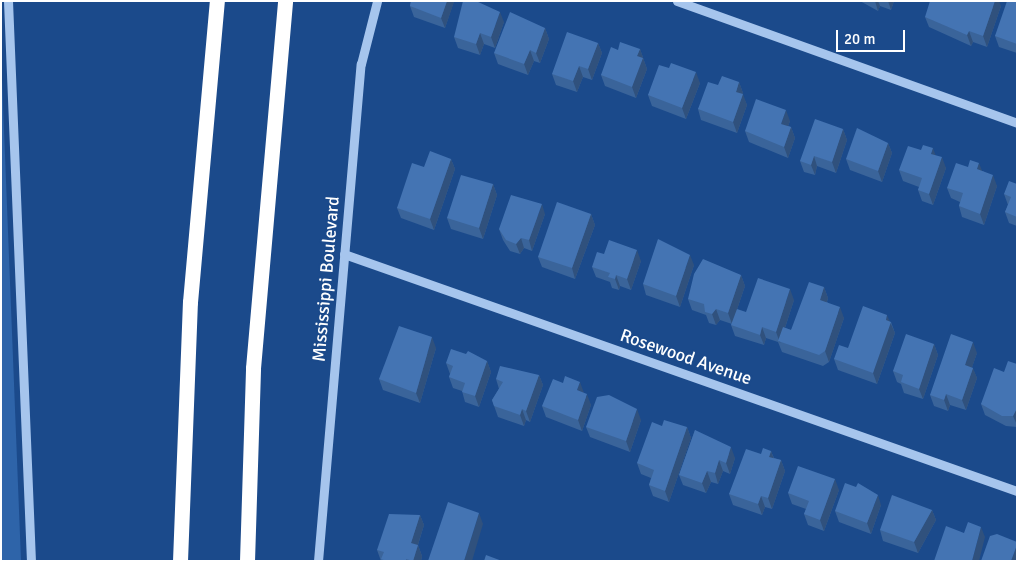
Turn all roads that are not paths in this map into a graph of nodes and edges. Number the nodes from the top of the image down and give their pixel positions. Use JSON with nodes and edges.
{"nodes":[{"id":1,"x":8,"y":1,"type":"edge"},
{"id":2,"x":216,"y":1,"type":"edge"},
{"id":3,"x":285,"y":1,"type":"edge"},
{"id":4,"x":377,"y":1,"type":"edge"},
{"id":5,"x":677,"y":1,"type":"edge"},
{"id":6,"x":1017,"y":123,"type":"edge"},
{"id":7,"x":344,"y":254,"type":"junction"},
{"id":8,"x":1017,"y":491,"type":"edge"},
{"id":9,"x":31,"y":561,"type":"edge"},
{"id":10,"x":180,"y":561,"type":"edge"},
{"id":11,"x":247,"y":561,"type":"edge"},
{"id":12,"x":318,"y":561,"type":"edge"}],
"edges":[{"from":1,"to":9,"type":"street"},
{"from":2,"to":10,"type":"highway"},
{"from":3,"to":11,"type":"highway"},
{"from":4,"to":7,"type":"street","name":"Mississippi Boulevard"},
{"from":5,"to":6,"type":"street"},
{"from":7,"to":8,"type":"street","name":"Rosewood Avenue"},
{"from":7,"to":12,"type":"street","name":"Mississippi Boulevard"}]}
